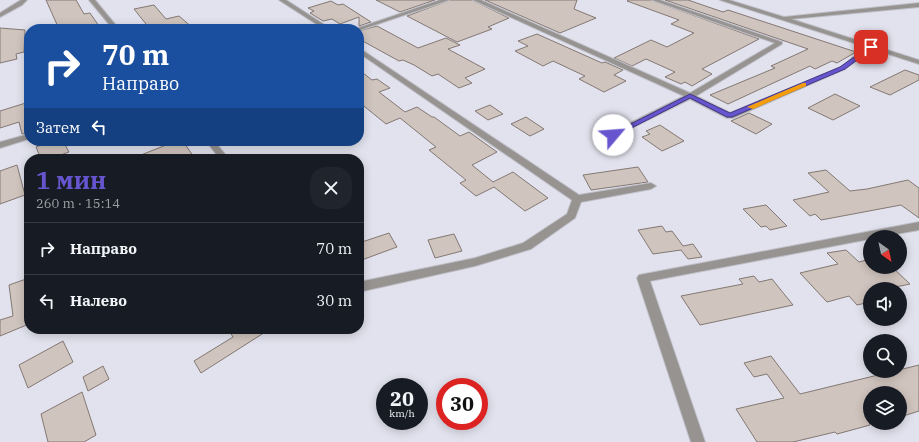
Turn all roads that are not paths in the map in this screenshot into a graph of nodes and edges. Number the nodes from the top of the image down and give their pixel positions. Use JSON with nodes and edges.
{"nodes":[{"id":1,"x":24,"y":0,"type":"edge"},
{"id":2,"x":92,"y":0,"type":"edge"},
{"id":3,"x":282,"y":0,"type":"edge"},
{"id":4,"x":446,"y":0,"type":"edge"},
{"id":5,"x":476,"y":0,"type":"edge"},
{"id":6,"x":655,"y":0,"type":"edge"},
{"id":7,"x":723,"y":0,"type":"edge"},
{"id":8,"x":919,"y":5,"type":"edge"},
{"id":9,"x":0,"y":15,"type":"edge"},
{"id":10,"x":783,"y":19,"type":"junction"},
{"id":11,"x":112,"y":24,"type":"edge"},
{"id":12,"x":320,"y":24,"type":"edge"},
{"id":13,"x":364,"y":27,"type":"edge"},
{"id":14,"x":871,"y":47,"type":"junction"},
{"id":15,"x":364,"y":53,"type":"edge"},
{"id":16,"x":919,"y":62,"type":"edge"},
{"id":17,"x":690,"y":96,"type":"junction"},
{"id":18,"x":613,"y":135,"type":"dead end"},
{"id":19,"x":24,"y":138,"type":"edge"},
{"id":20,"x":0,"y":146,"type":"edge"},
{"id":21,"x":214,"y":146,"type":"edge"},
{"id":22,"x":221,"y":154,"type":"edge"},
{"id":23,"x":651,"y":186,"type":"dead end"},
{"id":24,"x":577,"y":199,"type":"junction"},
{"id":25,"x":919,"y":226,"type":"edge"},
{"id":26,"x":364,"y":286,"type":"edge"},
{"id":27,"x":698,"y":442,"type":"edge"}],
"edges":[{"from":1,"to":9,"type":"street"},
{"from":2,"to":11,"type":"street"},
{"from":3,"to":12,"type":"street"},
{"from":4,"to":13,"type":"street"},
{"from":5,"to":17,"type":"street"},
{"from":6,"to":17,"type":"street"},
{"from":7,"to":10,"type":"street"},
{"from":8,"to":10,"type":"street"},
{"from":10,"to":14,"type":"street"},
{"from":14,"to":16,"type":"street"},
{"from":14,"to":17,"type":"street"},
{"from":15,"to":24,"type":"street"},
{"from":17,"to":18,"type":"street"},
{"from":19,"to":20,"type":"street"},
{"from":21,"to":22,"type":"street"},
{"from":23,"to":24,"type":"street"},
{"from":24,"to":26,"type":"street"},
{"from":25,"to":27,"type":"street"}]}
